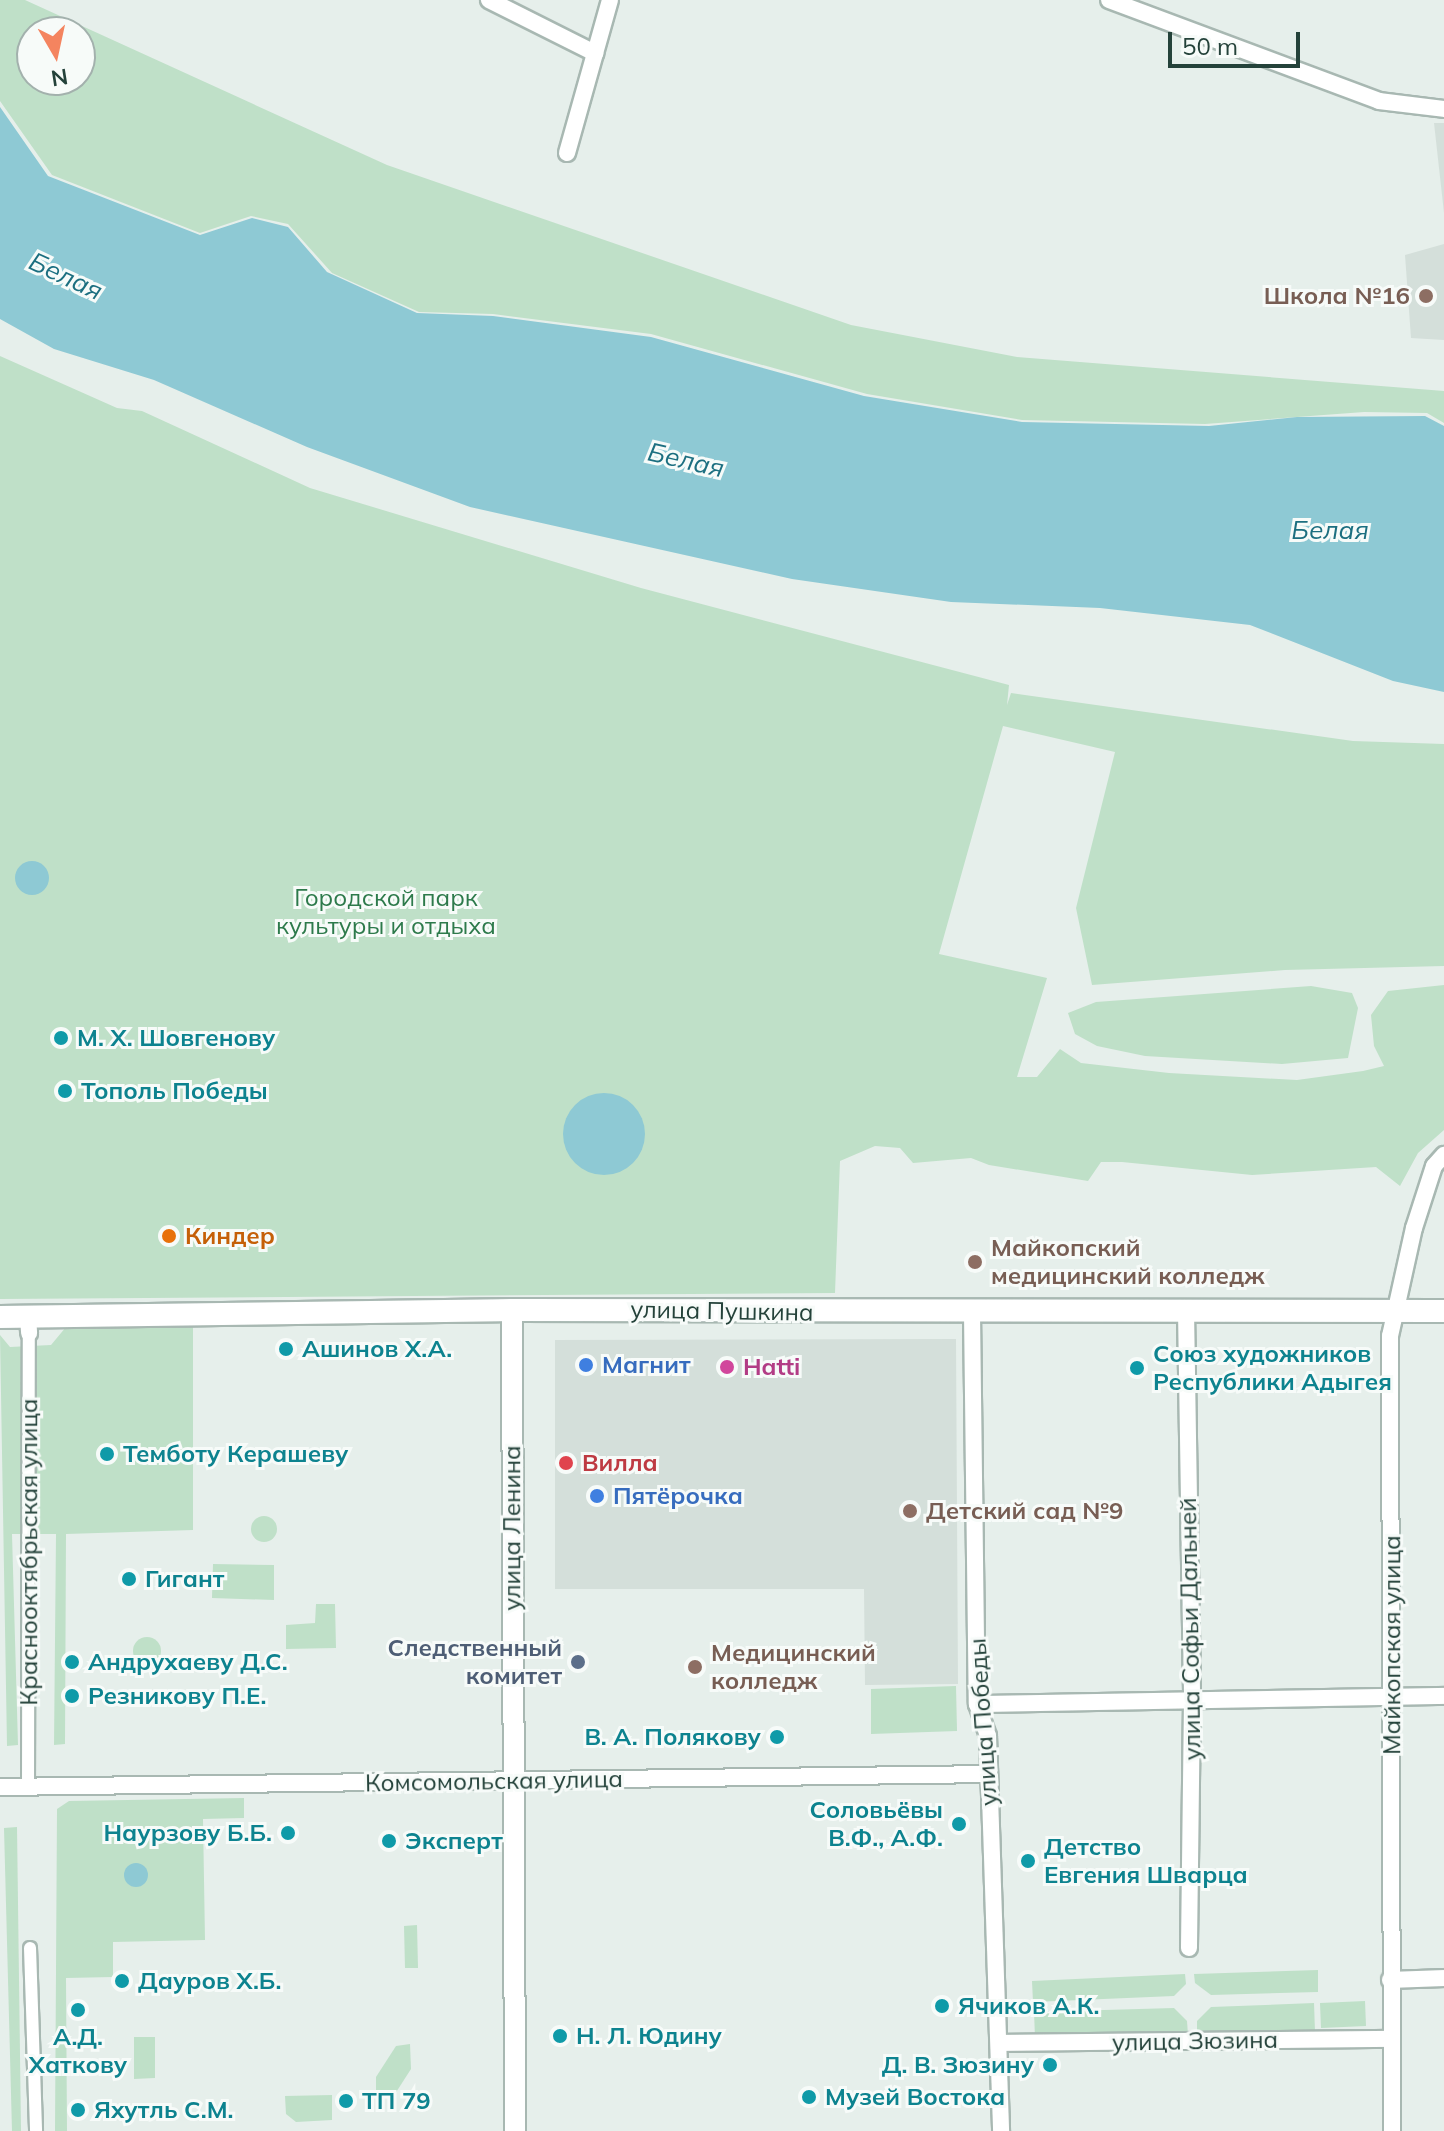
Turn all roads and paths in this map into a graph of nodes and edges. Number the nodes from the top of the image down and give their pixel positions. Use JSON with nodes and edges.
{"nodes":[{"id":1,"x":489,"y":0,"type":"edge"},
{"id":2,"x":610,"y":0,"type":"edge"},
{"id":3,"x":1114,"y":1,"type":"edge"},
{"id":4,"x":595,"y":53,"type":"junction"},
{"id":5,"x":1444,"y":109,"type":"edge"},
{"id":6,"x":567,"y":153,"type":"dead end"},
{"id":7,"x":1439,"y":1160,"type":"edge"},
{"id":8,"x":512,"y":1310,"type":"junction"},
{"id":9,"x":1186,"y":1310,"type":"junction"},
{"id":10,"x":1394,"y":1311,"type":"junction"},
{"id":11,"x":1444,"y":1311,"type":"edge"},
{"id":12,"x":972,"y":1313,"type":"junction"},
{"id":13,"x":0,"y":1317,"type":"edge"},
{"id":14,"x":29,"y":1325,"type":"junction"},
{"id":15,"x":1444,"y":1696,"type":"edge"},
{"id":16,"x":1392,"y":1698,"type":"junction"},
{"id":17,"x":1192,"y":1701,"type":"junction"},
{"id":18,"x":977,"y":1704,"type":"junction"},
{"id":19,"x":989,"y":1774,"type":"junction"},
{"id":20,"x":515,"y":1780,"type":"junction"},
{"id":21,"x":0,"y":1787,"type":"edge"},
{"id":22,"x":28,"y":1788,"type":"junction"},
{"id":23,"x":30,"y":1948,"type":"dead end"},
{"id":24,"x":1189,"y":1948,"type":"dead end"},
{"id":25,"x":1444,"y":1978,"type":"edge"},
{"id":26,"x":1390,"y":1980,"type":"junction"},
{"id":27,"x":1390,"y":2039,"type":"junction"},
{"id":28,"x":1001,"y":2043,"type":"junction"},
{"id":29,"x":36,"y":2131,"type":"edge"},
{"id":30,"x":515,"y":2131,"type":"edge"},
{"id":31,"x":1001,"y":2131,"type":"edge"},
{"id":32,"x":1392,"y":2131,"type":"edge"}],
"edges":[{"from":1,"to":4,"type":"street"},
{"from":2,"to":4,"type":"street"},
{"from":3,"to":5,"type":"street"},
{"from":4,"to":6,"type":"street"},
{"from":7,"to":10,"type":"street","name":"Майкопская улица"},
{"from":8,"to":12,"type":"main road","name":"улица Пушкина"},
{"from":8,"to":14,"type":"main road","name":"улица Пушкина"},
{"from":8,"to":20,"type":"street","name":"улица Ленина"},
{"from":9,"to":10,"type":"main road","name":"улица Пушкина"},
{"from":9,"to":12,"type":"main road","name":"улица Пушкина"},
{"from":9,"to":17,"type":"street","name":"улица Софьи Дальней"},
{"from":10,"to":11,"type":"main road","name":"улица Пушкина"},
{"from":10,"to":16,"type":"street","name":"Майкопская улица"},
{"from":12,"to":18,"type":"street","name":"улица Победы"},
{"from":13,"to":14,"type":"main road","name":"улица Пушкина"},
{"from":14,"to":22,"type":"street","name":"Краснооктябрьская улица"},
{"from":15,"to":16,"type":"street"},
{"from":16,"to":17,"type":"street"},
{"from":16,"to":26,"type":"street","name":"Майкопская улица"},
{"from":17,"to":18,"type":"street"},
{"from":17,"to":24,"type":"street","name":"улица Софьи Дальней"},
{"from":18,"to":19,"type":"street","name":"улица Победы"},
{"from":19,"to":20,"type":"street","name":"Комсомольская улица"},
{"from":19,"to":28,"type":"street","name":"улица Победы"},
{"from":20,"to":22,"type":"street","name":"Комсомольская улица"},
{"from":20,"to":30,"type":"street","name":"улица Ленина"},
{"from":21,"to":22,"type":"street","name":"Комсомольская улица"},
{"from":23,"to":29,"type":"street"},
{"from":25,"to":26,"type":"street"},
{"from":26,"to":27,"type":"street","name":"Майкопская улица"},
{"from":27,"to":28,"type":"street","name":"улица Зюзина"},
{"from":27,"to":32,"type":"street","name":"Майкопская улица"},
{"from":28,"to":31,"type":"street","name":"улица Победы"}]}
